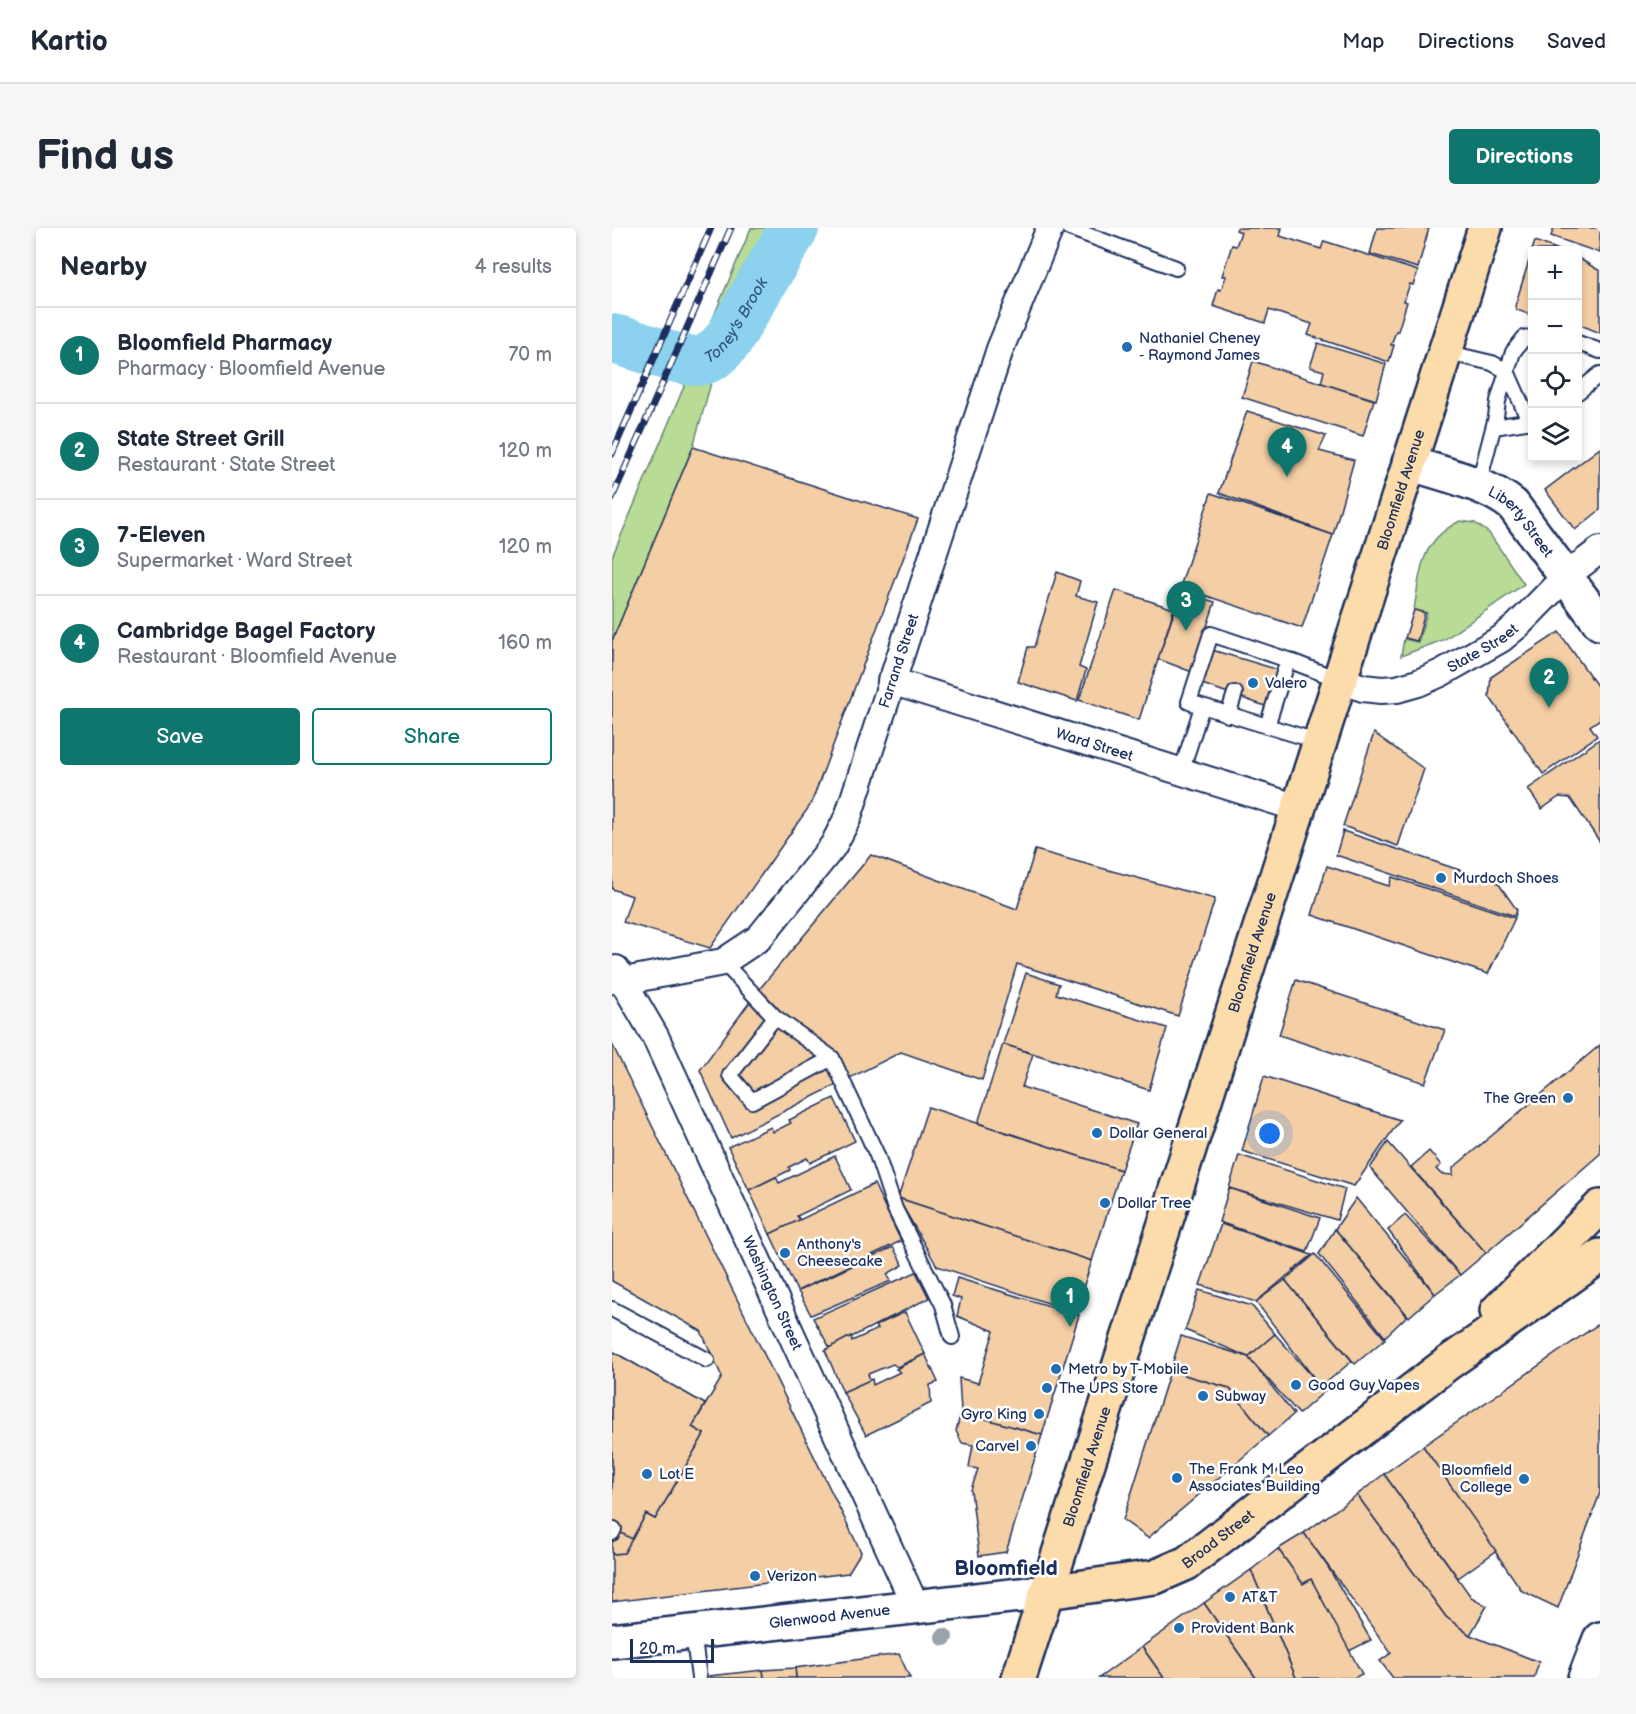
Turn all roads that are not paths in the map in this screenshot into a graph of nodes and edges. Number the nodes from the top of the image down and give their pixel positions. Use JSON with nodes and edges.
{"nodes":[{"id":1,"x":1050,"y":228,"type":"edge"},
{"id":2,"x":1069,"y":228,"type":"edge"},
{"id":3,"x":1485,"y":228,"type":"edge"},
{"id":4,"x":1176,"y":268,"type":"dead end"},
{"id":5,"x":1528,"y":338,"type":"edge"},
{"id":6,"x":1582,"y":344,"type":"edge"},
{"id":7,"x":1600,"y":351,"type":"edge"},
{"id":8,"x":1445,"y":352,"type":"junction"},
{"id":9,"x":1507,"y":371,"type":"junction"},
{"id":10,"x":1597,"y":376,"type":"edge"},
{"id":11,"x":1582,"y":389,"type":"edge"},
{"id":12,"x":1528,"y":415,"type":"edge"},
{"id":13,"x":1528,"y":421,"type":"edge"},
{"id":14,"x":1494,"y":427,"type":"junction"},
{"id":15,"x":1409,"y":463,"type":"junction"},
{"id":16,"x":1478,"y":486,"type":"junction"},
{"id":17,"x":1600,"y":550,"type":"edge"},
{"id":18,"x":1566,"y":576,"type":"junction"},
{"id":19,"x":1600,"y":624,"type":"edge"},
{"id":20,"x":1288,"y":660,"type":"junction"},
{"id":21,"x":891,"y":681,"type":"junction"},
{"id":22,"x":1340,"y":681,"type":"junction"},
{"id":23,"x":1235,"y":693,"type":"dead end"},
{"id":24,"x":1202,"y":707,"type":"junction"},
{"id":25,"x":1228,"y":715,"type":"junction"},
{"id":26,"x":1267,"y":726,"type":"junction"},
{"id":27,"x":1320,"y":742,"type":"junction"},
{"id":28,"x":1181,"y":772,"type":"junction"},
{"id":29,"x":1298,"y":808,"type":"junction"},
{"id":30,"x":723,"y":962,"type":"junction"},
{"id":31,"x":616,"y":975,"type":"edge"},
{"id":32,"x":775,"y":1017,"type":"junction"},
{"id":33,"x":832,"y":1058,"type":"junction"},
{"id":34,"x":1600,"y":1207,"type":"edge"},
{"id":35,"x":1600,"y":1256,"type":"edge"},
{"id":36,"x":612,"y":1309,"type":"edge"},
{"id":37,"x":952,"y":1337,"type":"dead end"},
{"id":38,"x":707,"y":1360,"type":"dead end"},
{"id":39,"x":1448,"y":1362,"type":"junction"},
{"id":40,"x":1047,"y":1592,"type":"junction"},
{"id":41,"x":916,"y":1606,"type":"junction"},
{"id":42,"x":693,"y":1632,"type":"junction"},
{"id":43,"x":1600,"y":1639,"type":"edge"},
{"id":44,"x":612,"y":1641,"type":"edge"},
{"id":45,"x":699,"y":1678,"type":"edge"},
{"id":46,"x":1019,"y":1678,"type":"edge"},
{"id":47,"x":1585,"y":1678,"type":"edge"}],
"edges":[{"from":1,"to":21,"type":"street","name":"Farrand Street"},
{"from":2,"to":4,"type":"lane"},
{"from":3,"to":8,"type":"main road","name":"Bloomfield Avenue"},
{"from":5,"to":9,"type":"lane"},
{"from":6,"to":7,"type":"lane"},
{"from":8,"to":9,"type":"lane"},
{"from":8,"to":15,"type":"main road","name":"Bloomfield Avenue"},
{"from":9,"to":12,"type":"lane"},
{"from":9,"to":14,"type":"lane"},
{"from":10,"to":11,"type":"lane"},
{"from":13,"to":14,"type":"lane"},
{"from":14,"to":16,"type":"lane"},
{"from":15,"to":16,"type":"street","name":"Liberty Street"},
{"from":15,"to":22,"type":"main road","name":"Bloomfield Avenue"},
{"from":16,"to":18,"type":"street","name":"Liberty Street"},
{"from":17,"to":18,"type":"street","name":"State Street"},
{"from":18,"to":19,"type":"street","name":"Liberty Street"},
{"from":18,"to":22,"type":"street","name":"State Street"},
{"from":20,"to":22,"type":"lane"},
{"from":20,"to":24,"type":"lane"},
{"from":20,"to":26,"type":"lane"},
{"from":21,"to":28,"type":"street","name":"Ward Street"},
{"from":21,"to":30,"type":"street","name":"Farrand Street"},
{"from":22,"to":27,"type":"main road","name":"Bloomfield Avenue"},
{"from":23,"to":25,"type":"lane"},
{"from":24,"to":25,"type":"lane"},
{"from":24,"to":28,"type":"lane"},
{"from":25,"to":26,"type":"lane"},
{"from":26,"to":27,"type":"lane"},
{"from":27,"to":29,"type":"main road","name":"Bloomfield Avenue"},
{"from":28,"to":29,"type":"street","name":"Ward Street"},
{"from":29,"to":40,"type":"main road","name":"Bloomfield Avenue"},
{"from":30,"to":31,"type":"street","name":"Farrand Street"},
{"from":30,"to":32,"type":"lane"},
{"from":31,"to":41,"type":"street","name":"Washington Street"},
{"from":32,"to":33,"type":"lane"},
{"from":32,"to":33,"type":"lane"},
{"from":33,"to":37,"type":"lane"},
{"from":34,"to":39,"type":"main road","name":"Broad Street"},
{"from":35,"to":39,"type":"main road","name":"Broad Street"},
{"from":36,"to":38,"type":"lane"},
{"from":39,"to":40,"type":"main road","name":"Broad Street"},
{"from":40,"to":41,"type":"street","name":"Glenwood Avenue"},
{"from":40,"to":46,"type":"main road","name":"Bloomfield Avenue"},
{"from":41,"to":42,"type":"street","name":"Glenwood Avenue"},
{"from":42,"to":44,"type":"street","name":"Glenwood Avenue"},
{"from":42,"to":45,"type":"lane"},
{"from":43,"to":47,"type":"street"}]}
